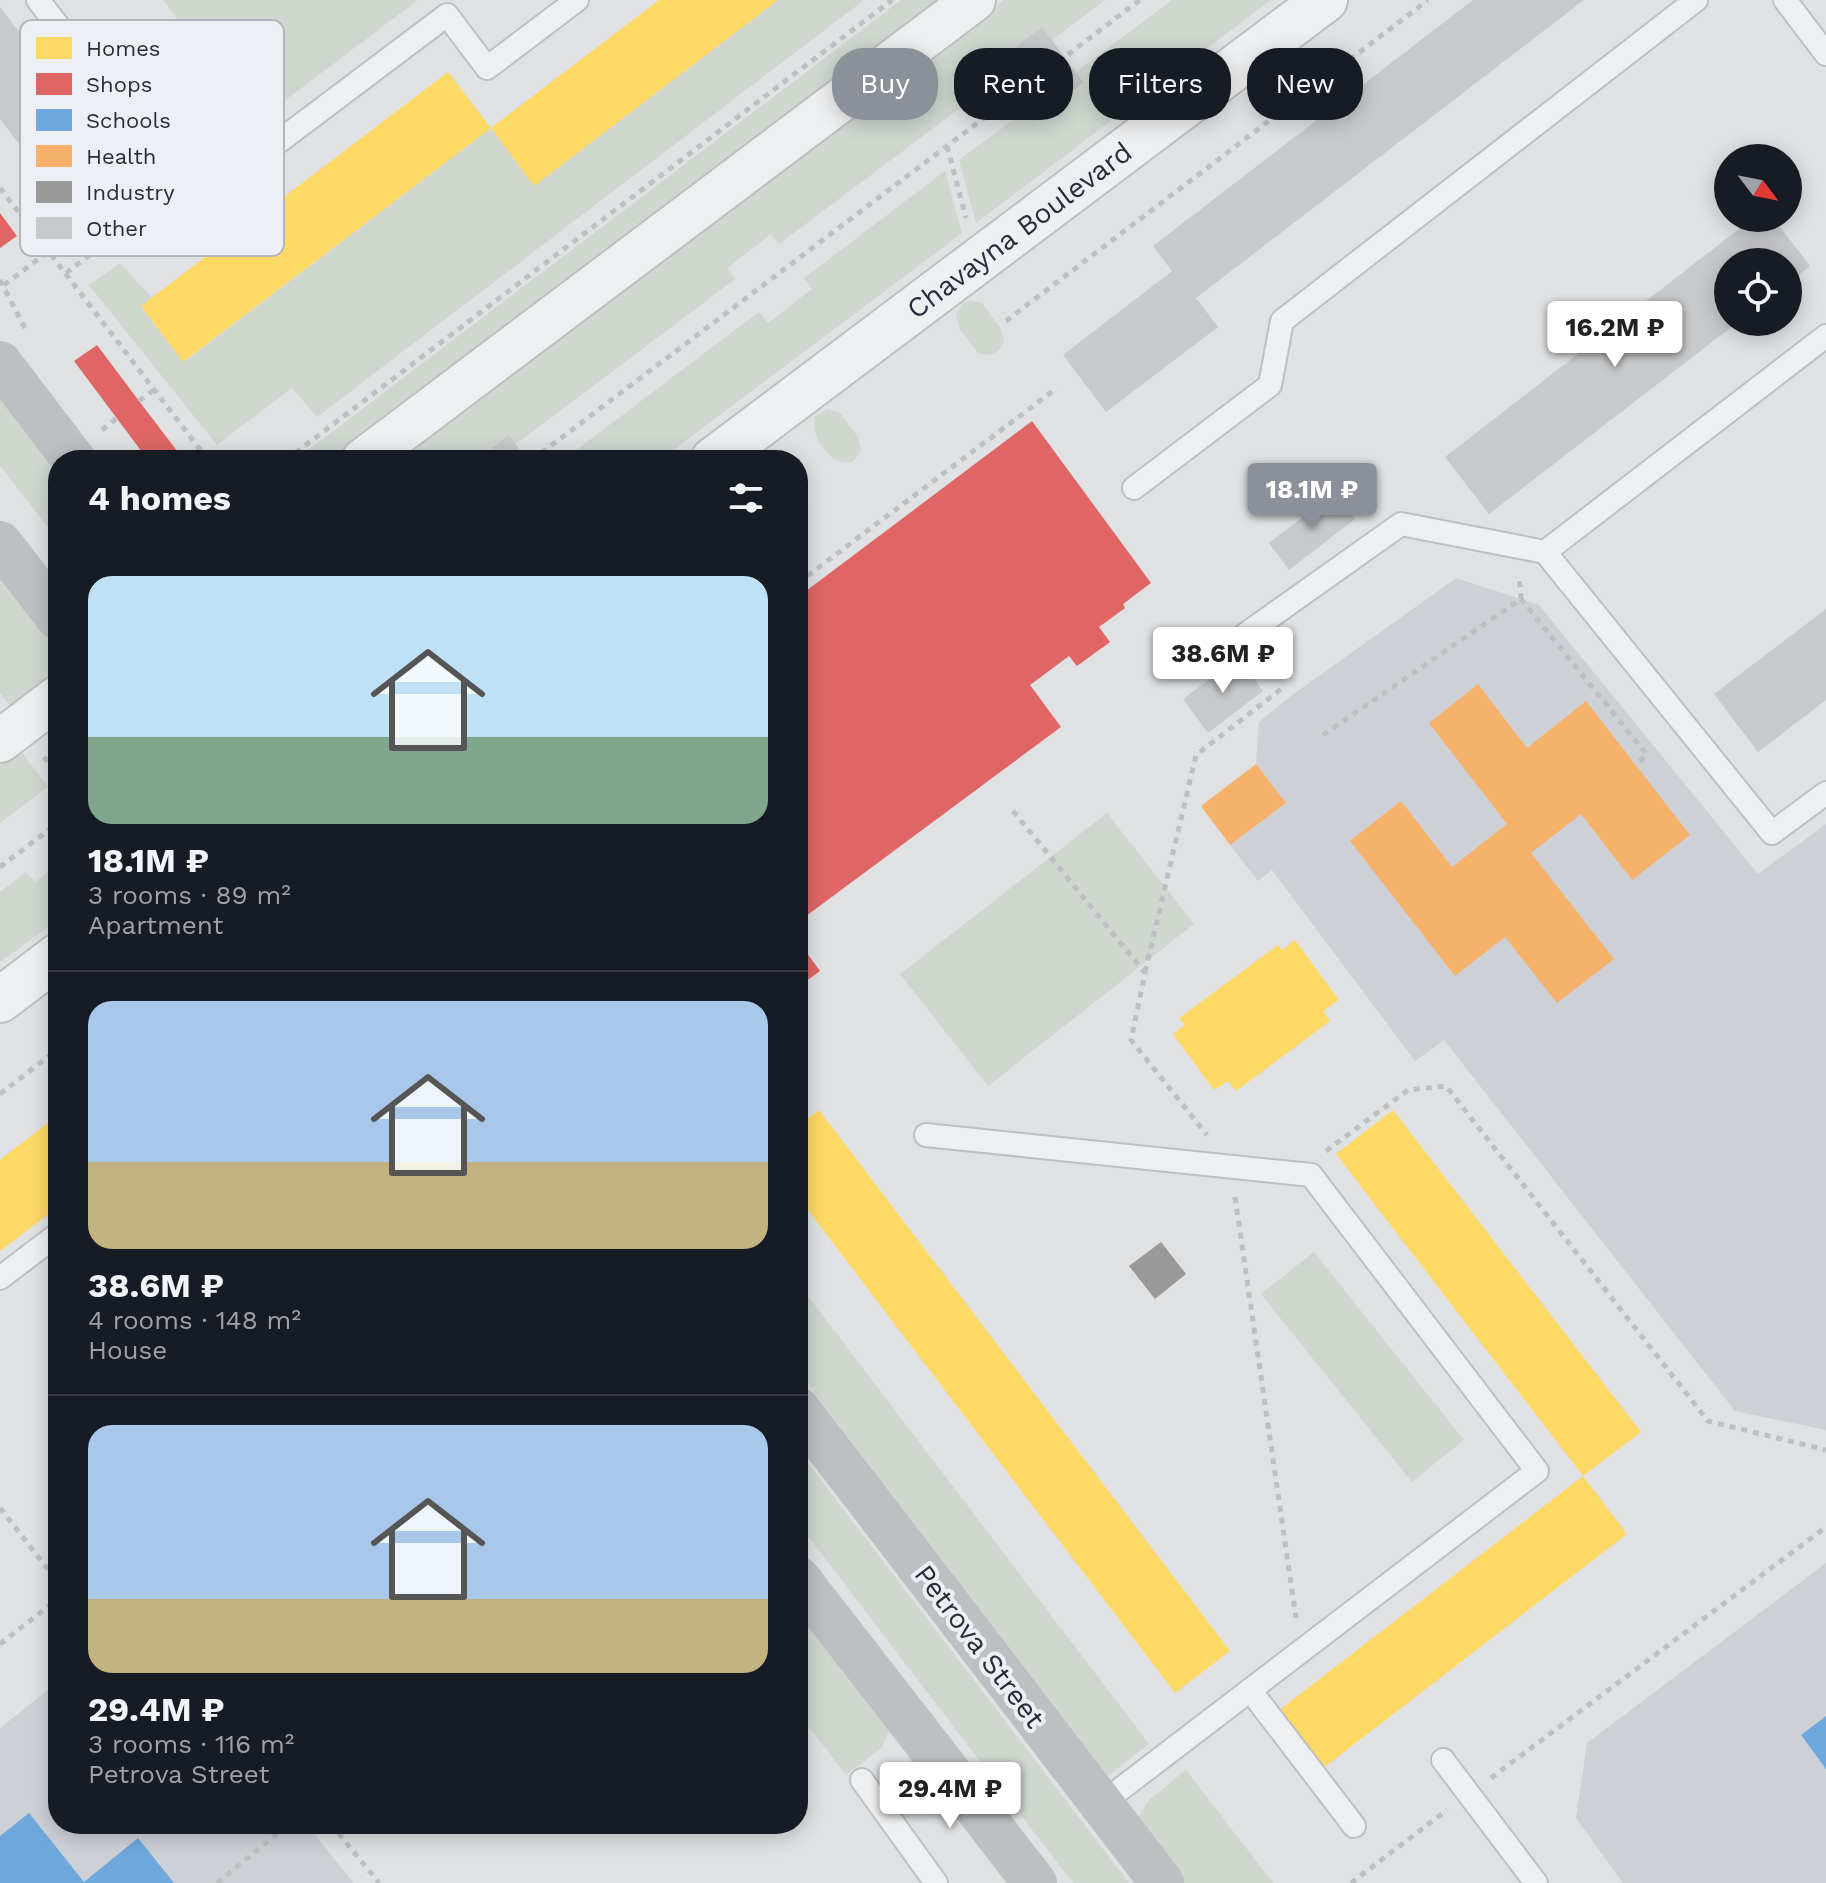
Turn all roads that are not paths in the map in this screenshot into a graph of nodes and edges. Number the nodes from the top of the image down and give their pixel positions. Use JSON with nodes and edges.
{"nodes":[{"id":1,"x":38,"y":0,"type":"edge"},
{"id":2,"x":577,"y":0,"type":"edge"},
{"id":3,"x":974,"y":0,"type":"edge"},
{"id":4,"x":1325,"y":0,"type":"edge"},
{"id":5,"x":1696,"y":0,"type":"edge"},
{"id":6,"x":1785,"y":0,"type":"edge"},
{"id":7,"x":54,"y":20,"type":"edge"},
{"id":8,"x":1826,"y":54,"type":"edge"},
{"id":9,"x":284,"y":138,"type":"edge"},
{"id":10,"x":1826,"y":336,"type":"edge"},
{"id":11,"x":0,"y":363,"type":"edge"},
{"id":12,"x":66,"y":450,"type":"edge"},
{"id":13,"x":376,"y":450,"type":"edge"},
{"id":14,"x":726,"y":450,"type":"edge"},
{"id":15,"x":1134,"y":488,"type":"dead end"},
{"id":16,"x":0,"y":543,"type":"edge"},
{"id":17,"x":1545,"y":552,"type":"junction"},
{"id":18,"x":48,"y":605,"type":"edge"},
{"id":19,"x":1246,"y":634,"type":"dead end"},
{"id":20,"x":48,"y":705,"type":"edge"},
{"id":21,"x":0,"y":741,"type":"edge"},
{"id":22,"x":1826,"y":793,"type":"edge"},
{"id":23,"x":48,"y":964,"type":"edge"},
{"id":24,"x":0,"y":1000,"type":"edge"},
{"id":25,"x":926,"y":1135,"type":"dead end"},
{"id":26,"x":48,"y":1242,"type":"edge"},
{"id":27,"x":0,"y":1278,"type":"edge"},
{"id":28,"x":808,"y":1422,"type":"edge"},
{"id":29,"x":808,"y":1591,"type":"edge"},
{"id":30,"x":1250,"y":1690,"type":"junction"},
{"id":31,"x":1443,"y":1760,"type":"dead end"},
{"id":32,"x":862,"y":1780,"type":"dead end"},
{"id":33,"x":1101,"y":1804,"type":"junction"},
{"id":34,"x":1354,"y":1826,"type":"dead end"},
{"id":35,"x":936,"y":1883,"type":"edge"},
{"id":36,"x":1035,"y":1883,"type":"edge"},
{"id":37,"x":1162,"y":1883,"type":"edge"},
{"id":38,"x":1536,"y":1883,"type":"edge"}],
"edges":[{"from":1,"to":7,"type":"lane"},
{"from":2,"to":9,"type":"lane"},
{"from":3,"to":13,"type":"street"},
{"from":4,"to":14,"type":"street","name":"Chavayna Boulevard"},
{"from":5,"to":15,"type":"lane"},
{"from":6,"to":8,"type":"lane"},
{"from":10,"to":17,"type":"lane"},
{"from":11,"to":12,"type":"main road"},
{"from":16,"to":18,"type":"main road"},
{"from":17,"to":19,"type":"lane"},
{"from":17,"to":22,"type":"lane"},
{"from":20,"to":21,"type":"street"},
{"from":23,"to":24,"type":"street"},
{"from":25,"to":30,"type":"lane"},
{"from":26,"to":27,"type":"lane"},
{"from":28,"to":33,"type":"main road","name":"Petrova Street"},
{"from":29,"to":36,"type":"main road"},
{"from":30,"to":33,"type":"lane"},
{"from":30,"to":34,"type":"lane"},
{"from":31,"to":38,"type":"lane"},
{"from":32,"to":35,"type":"lane"},
{"from":33,"to":37,"type":"main road","name":"Petrova Street"}]}
